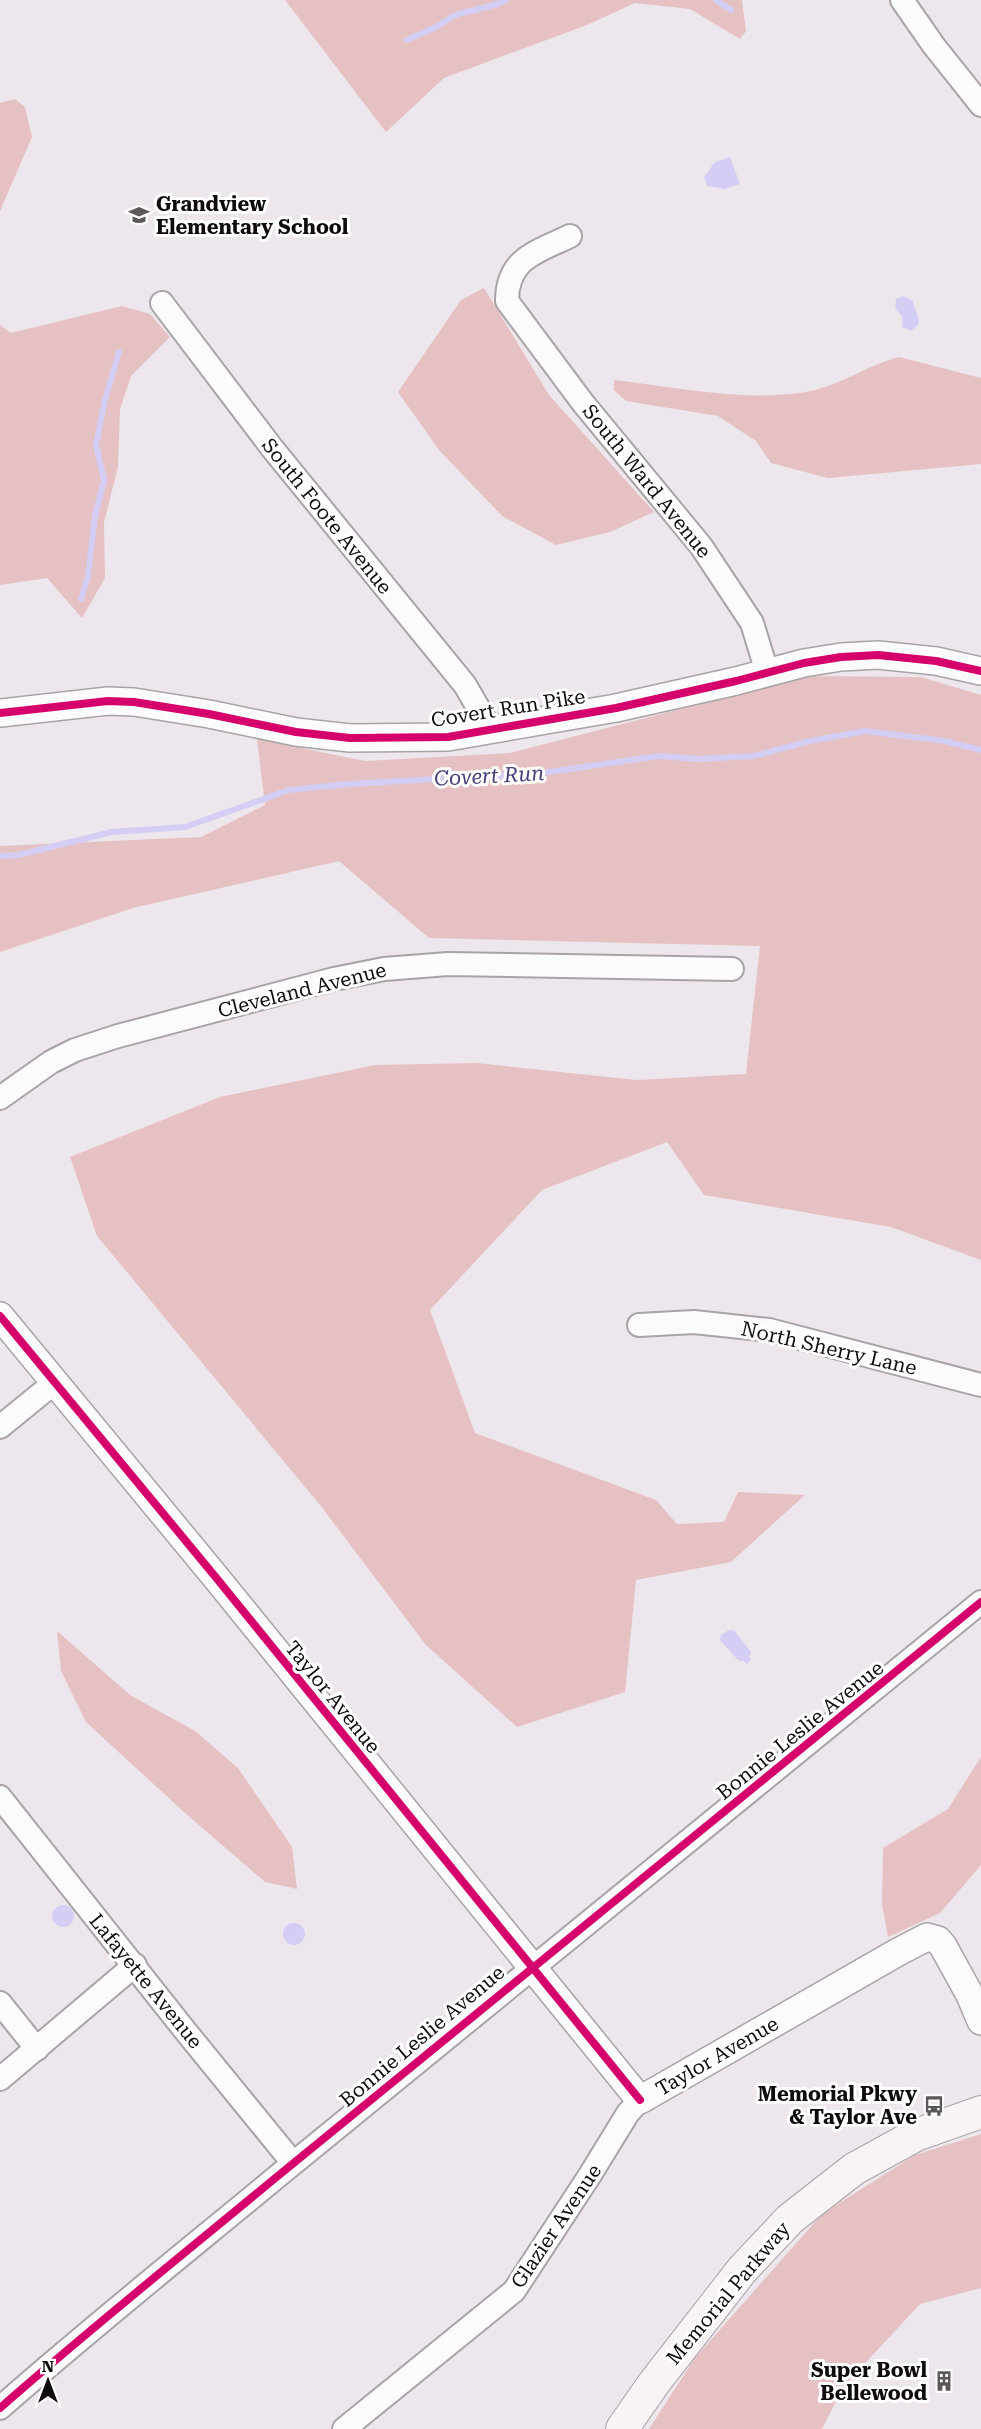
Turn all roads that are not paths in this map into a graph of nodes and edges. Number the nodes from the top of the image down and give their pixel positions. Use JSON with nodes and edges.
{"nodes":[{"id":1,"x":902,"y":0,"type":"edge"},
{"id":2,"x":981,"y":105,"type":"edge"},
{"id":3,"x":570,"y":236,"type":"dead end"},
{"id":4,"x":162,"y":303,"type":"dead end"},
{"id":5,"x":981,"y":671,"type":"edge"},
{"id":6,"x":767,"y":672,"type":"junction"},
{"id":7,"x":0,"y":713,"type":"edge"},
{"id":8,"x":491,"y":730,"type":"junction"},
{"id":9,"x":732,"y":969,"type":"dead end"},
{"id":10,"x":0,"y":1098,"type":"edge"},
{"id":11,"x":0,"y":1316,"type":"edge"},
{"id":12,"x":639,"y":1325,"type":"dead end"},
{"id":13,"x":54,"y":1383,"type":"junction"},
{"id":14,"x":981,"y":1385,"type":"edge"},
{"id":15,"x":0,"y":1427,"type":"edge"},
{"id":16,"x":981,"y":1602,"type":"edge"},
{"id":17,"x":0,"y":1797,"type":"edge"},
{"id":18,"x":135,"y":1965,"type":"junction"},
{"id":19,"x":532,"y":1966,"type":"junction"},
{"id":20,"x":0,"y":2003,"type":"edge"},
{"id":21,"x":981,"y":2021,"type":"edge"},
{"id":22,"x":37,"y":2049,"type":"junction"},
{"id":23,"x":0,"y":2079,"type":"edge"},
{"id":24,"x":640,"y":2100,"type":"junction"},
{"id":25,"x":981,"y":2112,"type":"edge"},
{"id":26,"x":293,"y":2163,"type":"junction"},
{"id":27,"x":4,"y":2398,"type":"edge"},
{"id":28,"x":344,"y":2429,"type":"edge"},
{"id":29,"x":622,"y":2429,"type":"edge"}],
"edges":[{"from":1,"to":2,"type":"street"},
{"from":3,"to":6,"type":"street","name":"South Ward Avenue"},
{"from":4,"to":8,"type":"street","name":"South Foote Avenue"},
{"from":5,"to":6,"type":"street","name":"Covert Run Pike"},
{"from":6,"to":8,"type":"street","name":"Covert Run Pike"},
{"from":7,"to":8,"type":"street","name":"Covert Run Pike"},
{"from":9,"to":10,"type":"street","name":"Cleveland Avenue"},
{"from":11,"to":13,"type":"street","name":"Taylor Avenue"},
{"from":12,"to":14,"type":"street","name":"North Sherry Lane"},
{"from":13,"to":15,"type":"street"},
{"from":13,"to":19,"type":"street","name":"Taylor Avenue"},
{"from":16,"to":19,"type":"street","name":"Bonnie Leslie Avenue"},
{"from":17,"to":18,"type":"street","name":"Lafayette Avenue"},
{"from":18,"to":22,"type":"street"},
{"from":18,"to":26,"type":"street","name":"Lafayette Avenue"},
{"from":19,"to":24,"type":"street","name":"Taylor Avenue"},
{"from":19,"to":26,"type":"street","name":"Bonnie Leslie Avenue"},
{"from":20,"to":22,"type":"street"},
{"from":21,"to":24,"type":"street","name":"Taylor Avenue"},
{"from":22,"to":23,"type":"street"},
{"from":24,"to":28,"type":"street","name":"Glazier Avenue"},
{"from":25,"to":29,"type":"main road","name":"Memorial Parkway"},
{"from":26,"to":27,"type":"street","name":"Bonnie Leslie Avenue"}]}
